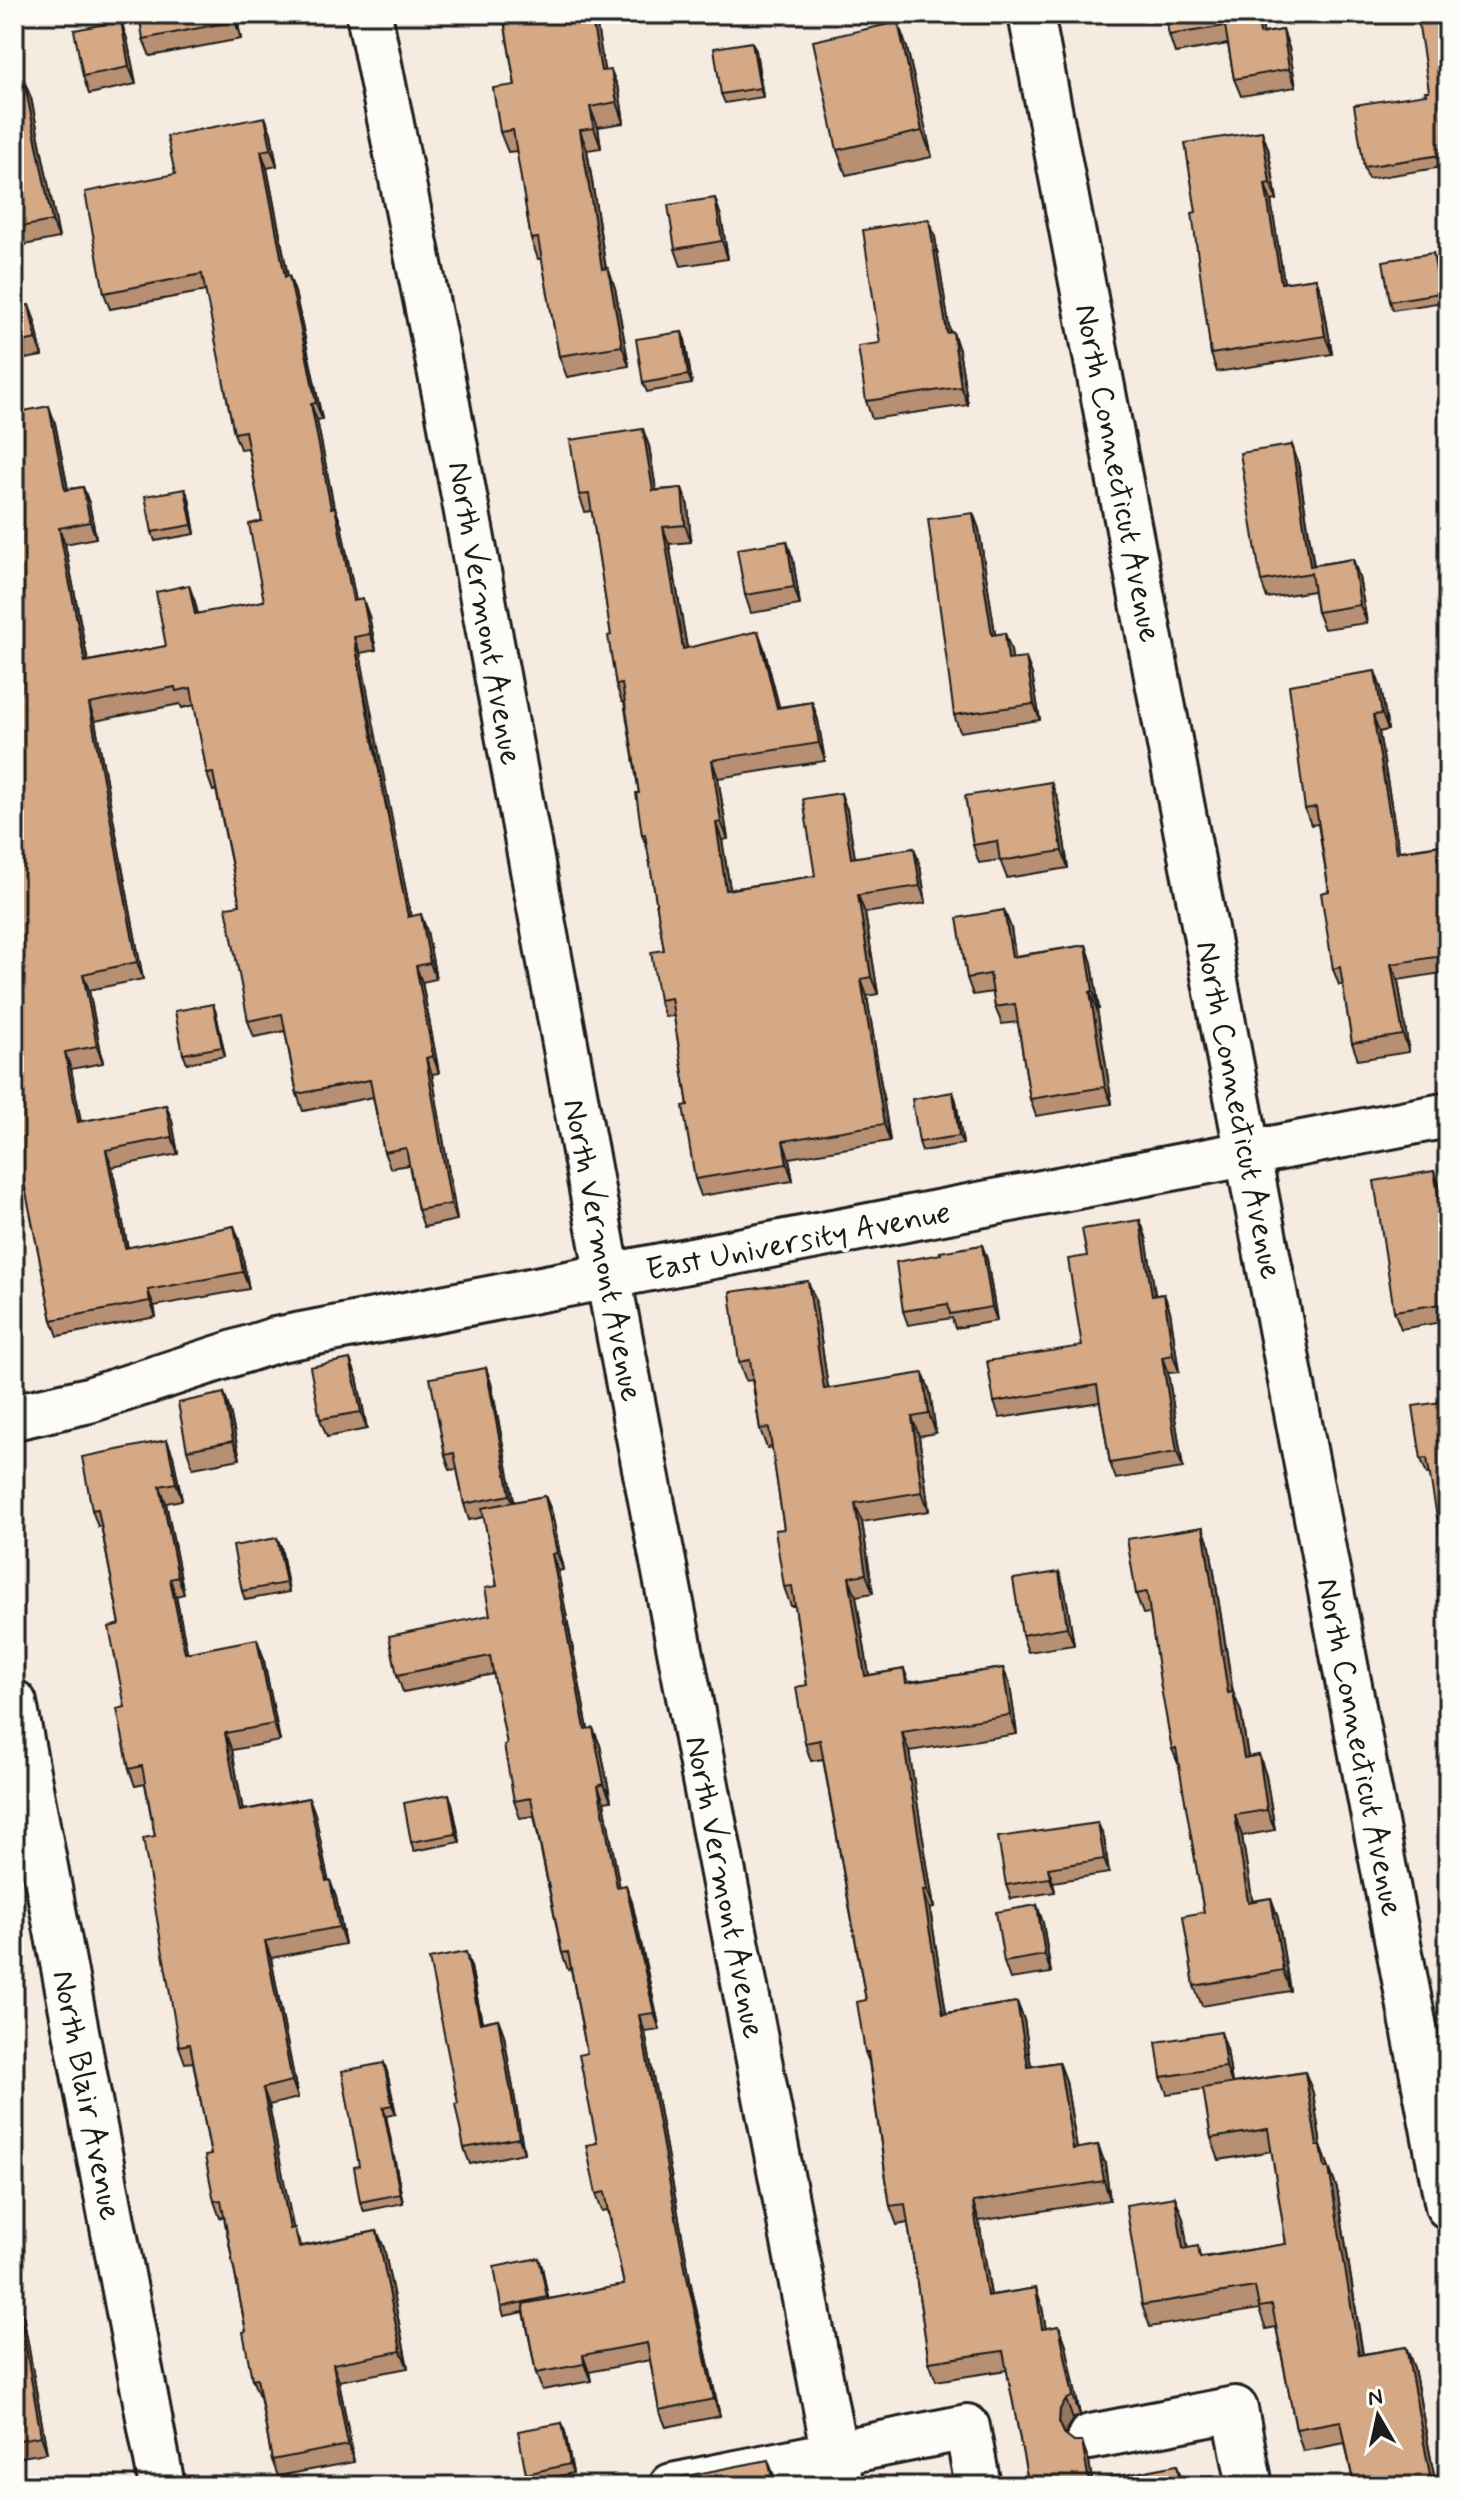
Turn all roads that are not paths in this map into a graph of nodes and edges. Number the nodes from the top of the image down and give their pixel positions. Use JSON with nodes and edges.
{"nodes":[{"id":1,"x":369,"y":14,"type":"edge"},
{"id":2,"x":1031,"y":14,"type":"edge"},
{"id":3,"x":1448,"y":1115,"type":"edge"},
{"id":4,"x":1248,"y":1153,"type":"junction"},
{"id":5,"x":608,"y":1276,"type":"junction"},
{"id":6,"x":14,"y":1417,"type":"edge"},
{"id":7,"x":14,"y":1703,"type":"edge"},
{"id":8,"x":1448,"y":2206,"type":"edge"},
{"id":9,"x":1090,"y":2437,"type":"dead end"},
{"id":10,"x":838,"y":2470,"type":"edge"},
{"id":11,"x":162,"y":2486,"type":"edge"},
{"id":12,"x":672,"y":2486,"type":"edge"},
{"id":13,"x":978,"y":2486,"type":"edge"},
{"id":14,"x":1250,"y":2486,"type":"edge"}],
"edges":[{"from":1,"to":5,"type":"street","name":"North Vermont Avenue"},
{"from":2,"to":4,"type":"street","name":"North Connecticut Avenue"},
{"from":3,"to":4,"type":"street","name":"East University Avenue"},
{"from":4,"to":5,"type":"street","name":"East University Avenue"},
{"from":4,"to":8,"type":"street","name":"North Connecticut Avenue"},
{"from":5,"to":6,"type":"street","name":"East University Avenue"},
{"from":5,"to":10,"type":"street","name":"North Vermont Avenue"},
{"from":7,"to":11,"type":"street","name":"North Blair Avenue"},
{"from":9,"to":14,"type":"street"},
{"from":10,"to":12,"type":"street"},
{"from":10,"to":13,"type":"street"}]}
